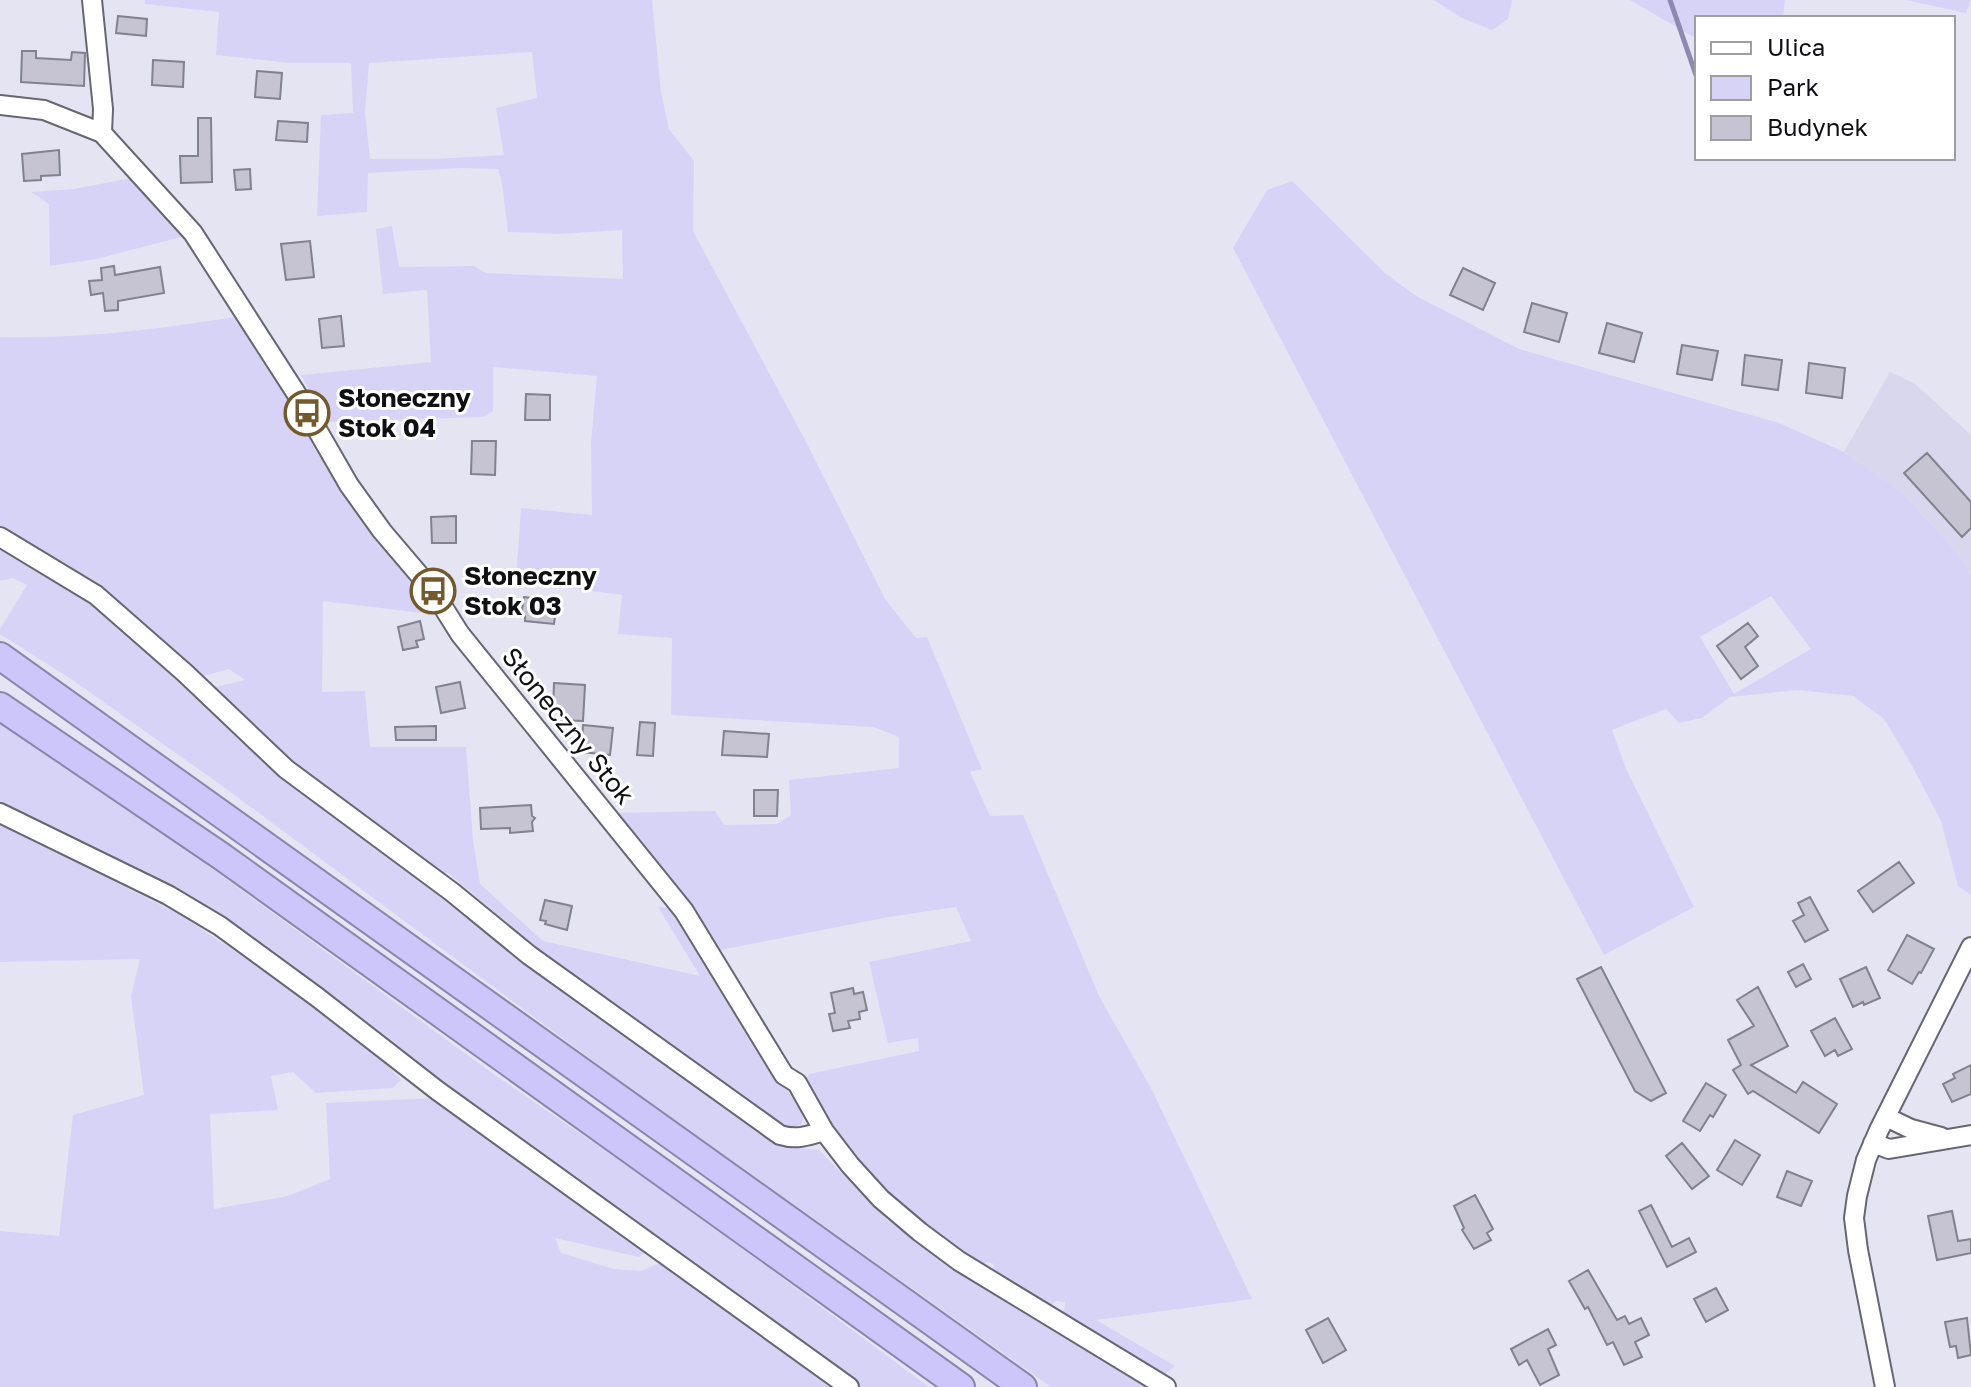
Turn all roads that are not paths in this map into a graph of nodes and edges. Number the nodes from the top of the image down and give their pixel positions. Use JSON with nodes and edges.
{"nodes":[{"id":1,"x":92,"y":0,"type":"edge"},
{"id":2,"x":0,"y":105,"type":"edge"},
{"id":3,"x":102,"y":133,"type":"junction"},
{"id":4,"x":0,"y":537,"type":"edge"},
{"id":5,"x":0,"y":656,"type":"edge"},
{"id":6,"x":0,"y":706,"type":"edge"},
{"id":7,"x":0,"y":813,"type":"edge"},
{"id":8,"x":1971,"y":947,"type":"edge"},
{"id":9,"x":1886,"y":1117,"type":"junction"},
{"id":10,"x":824,"y":1131,"type":"junction"},
{"id":11,"x":1971,"y":1135,"type":"edge"},
{"id":12,"x":1943,"y":1138,"type":"junction"},
{"id":13,"x":1873,"y":1143,"type":"junction"},
{"id":14,"x":849,"y":1387,"type":"edge"},
{"id":15,"x":961,"y":1387,"type":"edge"},
{"id":16,"x":1023,"y":1387,"type":"edge"},
{"id":17,"x":1166,"y":1387,"type":"edge"},
{"id":18,"x":1885,"y":1387,"type":"edge"}],
"edges":[{"from":1,"to":3,"type":"street"},
{"from":2,"to":3,"type":"street","name":"Słoneczny Stok"},
{"from":3,"to":10,"type":"street","name":"Słoneczny Stok"},
{"from":4,"to":10,"type":"street"},
{"from":5,"to":16,"type":"highway"},
{"from":6,"to":15,"type":"highway"},
{"from":7,"to":14,"type":"street"},
{"from":8,"to":9,"type":"street"},
{"from":9,"to":12,"type":"street"},
{"from":9,"to":13,"type":"street"},
{"from":10,"to":17,"type":"street","name":"Słoneczny Stok"},
{"from":11,"to":12,"type":"street"},
{"from":12,"to":13,"type":"street"},
{"from":13,"to":18,"type":"street"}]}
